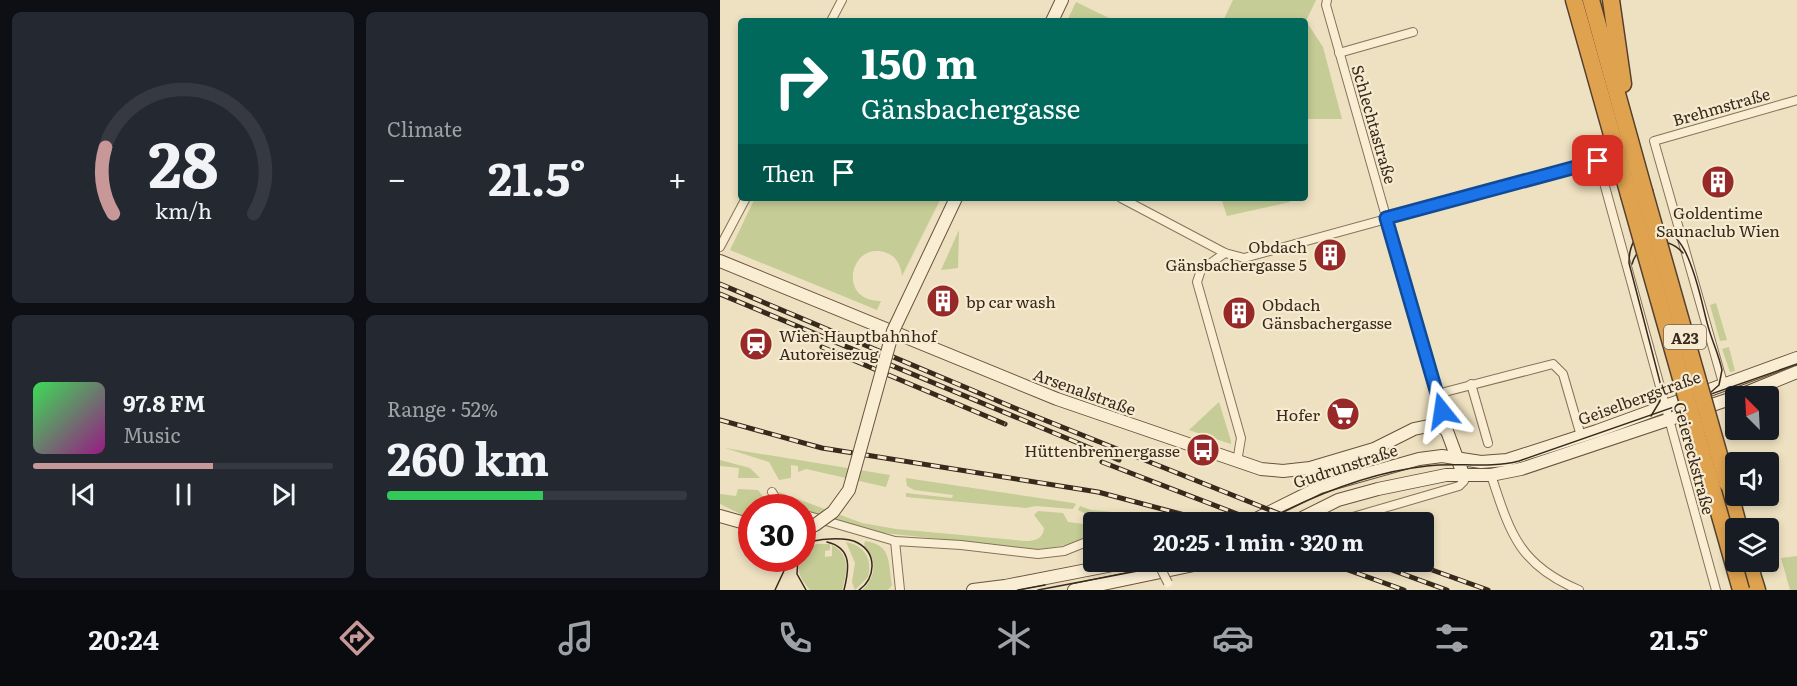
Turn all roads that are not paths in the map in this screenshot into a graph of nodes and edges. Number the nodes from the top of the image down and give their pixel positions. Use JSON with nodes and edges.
{"nodes":[{"id":1,"x":842,"y":0,"type":"edge"},
{"id":2,"x":1062,"y":0,"type":"edge"},
{"id":3,"x":1327,"y":0,"type":"edge"},
{"id":4,"x":1574,"y":0,"type":"edge"},
{"id":5,"x":1591,"y":0,"type":"edge"},
{"id":6,"x":1611,"y":0,"type":"edge"},
{"id":7,"x":833,"y":18,"type":"edge"},
{"id":8,"x":1053,"y":18,"type":"edge"},
{"id":9,"x":1413,"y":32,"type":"dead end"},
{"id":10,"x":1339,"y":53,"type":"junction"},
{"id":11,"x":1797,"y":100,"type":"edge"},
{"id":12,"x":1629,"y":138,"type":"junction"},
{"id":13,"x":744,"y":201,"type":"edge"},
{"id":14,"x":955,"y":201,"type":"edge"},
{"id":15,"x":1127,"y":201,"type":"edge"},
{"id":16,"x":1386,"y":218,"type":"junction"},
{"id":17,"x":720,"y":248,"type":"edge"},
{"id":18,"x":1225,"y":252,"type":"junction"},
{"id":19,"x":720,"y":261,"type":"edge"},
{"id":20,"x":1797,"y":358,"type":"edge"},
{"id":21,"x":1797,"y":372,"type":"edge"},
{"id":22,"x":1723,"y":383,"type":"junction"},
{"id":23,"x":1471,"y":384,"type":"junction"},
{"id":24,"x":1763,"y":386,"type":"edge"},
{"id":25,"x":1437,"y":394,"type":"junction"},
{"id":26,"x":1725,"y":401,"type":"edge"},
{"id":27,"x":1665,"y":404,"type":"junction"},
{"id":28,"x":1670,"y":420,"type":"junction"},
{"id":29,"x":1446,"y":428,"type":"junction"},
{"id":30,"x":1581,"y":436,"type":"junction"},
{"id":31,"x":1488,"y":443,"type":"dead end"},
{"id":32,"x":1455,"y":456,"type":"junction"},
{"id":33,"x":1237,"y":462,"type":"junction"},
{"id":34,"x":1491,"y":469,"type":"junction"},
{"id":35,"x":1463,"y":474,"type":"junction"},
{"id":36,"x":1270,"y":512,"type":"edge"},
{"id":37,"x":1315,"y":512,"type":"edge"},
{"id":38,"x":1370,"y":512,"type":"edge"},
{"id":39,"x":720,"y":516,"type":"edge"},
{"id":40,"x":816,"y":518,"type":"edge"},
{"id":41,"x":1736,"y":518,"type":"edge"},
{"id":42,"x":738,"y":521,"type":"edge"},
{"id":43,"x":816,"y":524,"type":"edge"},
{"id":44,"x":895,"y":541,"type":"junction"},
{"id":45,"x":1083,"y":543,"type":"edge"},
{"id":46,"x":1083,"y":571,"type":"edge"},
{"id":47,"x":1161,"y":572,"type":"edge"},
{"id":48,"x":1162,"y":572,"type":"edge"},
{"id":49,"x":1752,"y":572,"type":"edge"},
{"id":50,"x":1170,"y":587,"type":"edge"},
{"id":51,"x":900,"y":590,"type":"edge"},
{"id":52,"x":973,"y":590,"type":"edge"},
{"id":53,"x":1074,"y":590,"type":"edge"},
{"id":54,"x":1579,"y":590,"type":"edge"},
{"id":55,"x":1716,"y":590,"type":"edge"},
{"id":56,"x":1741,"y":590,"type":"edge"},
{"id":57,"x":1757,"y":590,"type":"edge"}],
"edges":[{"from":1,"to":7,"type":"street"},
{"from":2,"to":8,"type":"main road"},
{"from":3,"to":10,"type":"street","name":"Schlechtastraße"},
{"from":4,"to":56,"type":"highway","number":"A23","bridge":true},
{"from":5,"to":12,"type":"highway","number":"A23"},
{"from":6,"to":12,"type":"highway"},
{"from":9,"to":10,"type":"street"},
{"from":10,"to":16,"type":"street","name":"Schlechtastraße"},
{"from":11,"to":22,"type":"street","name":"Brehmstraße"},
{"from":12,"to":41,"type":"highway","number":"A23","bridge":true},
{"from":13,"to":17,"type":"street"},
{"from":14,"to":43,"type":"main road","bridge":true},
{"from":15,"to":18,"type":"street"},
{"from":16,"to":18,"type":"street"},
{"from":16,"to":25,"type":"street","name":"Schlechtastraße"},
{"from":16,"to":27,"type":"street","name":"Geiereckstraße"},
{"from":18,"to":33,"type":"street"},
{"from":19,"to":33,"type":"main road","name":"Arsenalstraße"},
{"from":20,"to":22,"type":"main road","name":"Geiselbergstraße"},
{"from":21,"to":24,"type":"main road","name":"Geiselbergstraße"},
{"from":22,"to":27,"type":"main road","name":"Geiselbergstraße"},
{"from":23,"to":25,"type":"street"},
{"from":23,"to":30,"type":"street"},
{"from":23,"to":31,"type":"street"},
{"from":25,"to":29,"type":"street","name":"Schlechtastraße"},
{"from":26,"to":28,"type":"main road","name":"Geiselbergstraße"},
{"from":27,"to":28,"type":"street","name":"Geiereckstraße"},
{"from":27,"to":30,"type":"main road","name":"Geiselbergstraße"},
{"from":28,"to":34,"type":"main road","name":"Geiselbergstraße"},
{"from":28,"to":55,"type":"street","name":"Geiereckstraße"},
{"from":29,"to":32,"type":"main road"},
{"from":29,"to":33,"type":"main road","name":"Arsenalstraße"},
{"from":30,"to":34,"type":"main road","name":"Geiselbergstraße"},
{"from":32,"to":34,"type":"main road","name":"Gudrunstraße"},
{"from":32,"to":35,"type":"main road"},
{"from":32,"to":36,"type":"main road","name":"Gudrunstraße"},
{"from":34,"to":35,"type":"main road","name":"Gudrunstraße"},
{"from":34,"to":54,"type":"street"},
{"from":35,"to":37,"type":"main road","name":"Gudrunstraße"},
{"from":35,"to":38,"type":"street"},
{"from":39,"to":42,"type":"main road"},
{"from":40,"to":44,"type":"street"},
{"from":44,"to":45,"type":"street"},
{"from":44,"to":51,"type":"street"},
{"from":46,"to":52,"type":"main road"},
{"from":47,"to":53,"type":"main road"},
{"from":48,"to":50,"type":"street","bridge":true},
{"from":49,"to":57,"type":"highway"}]}
